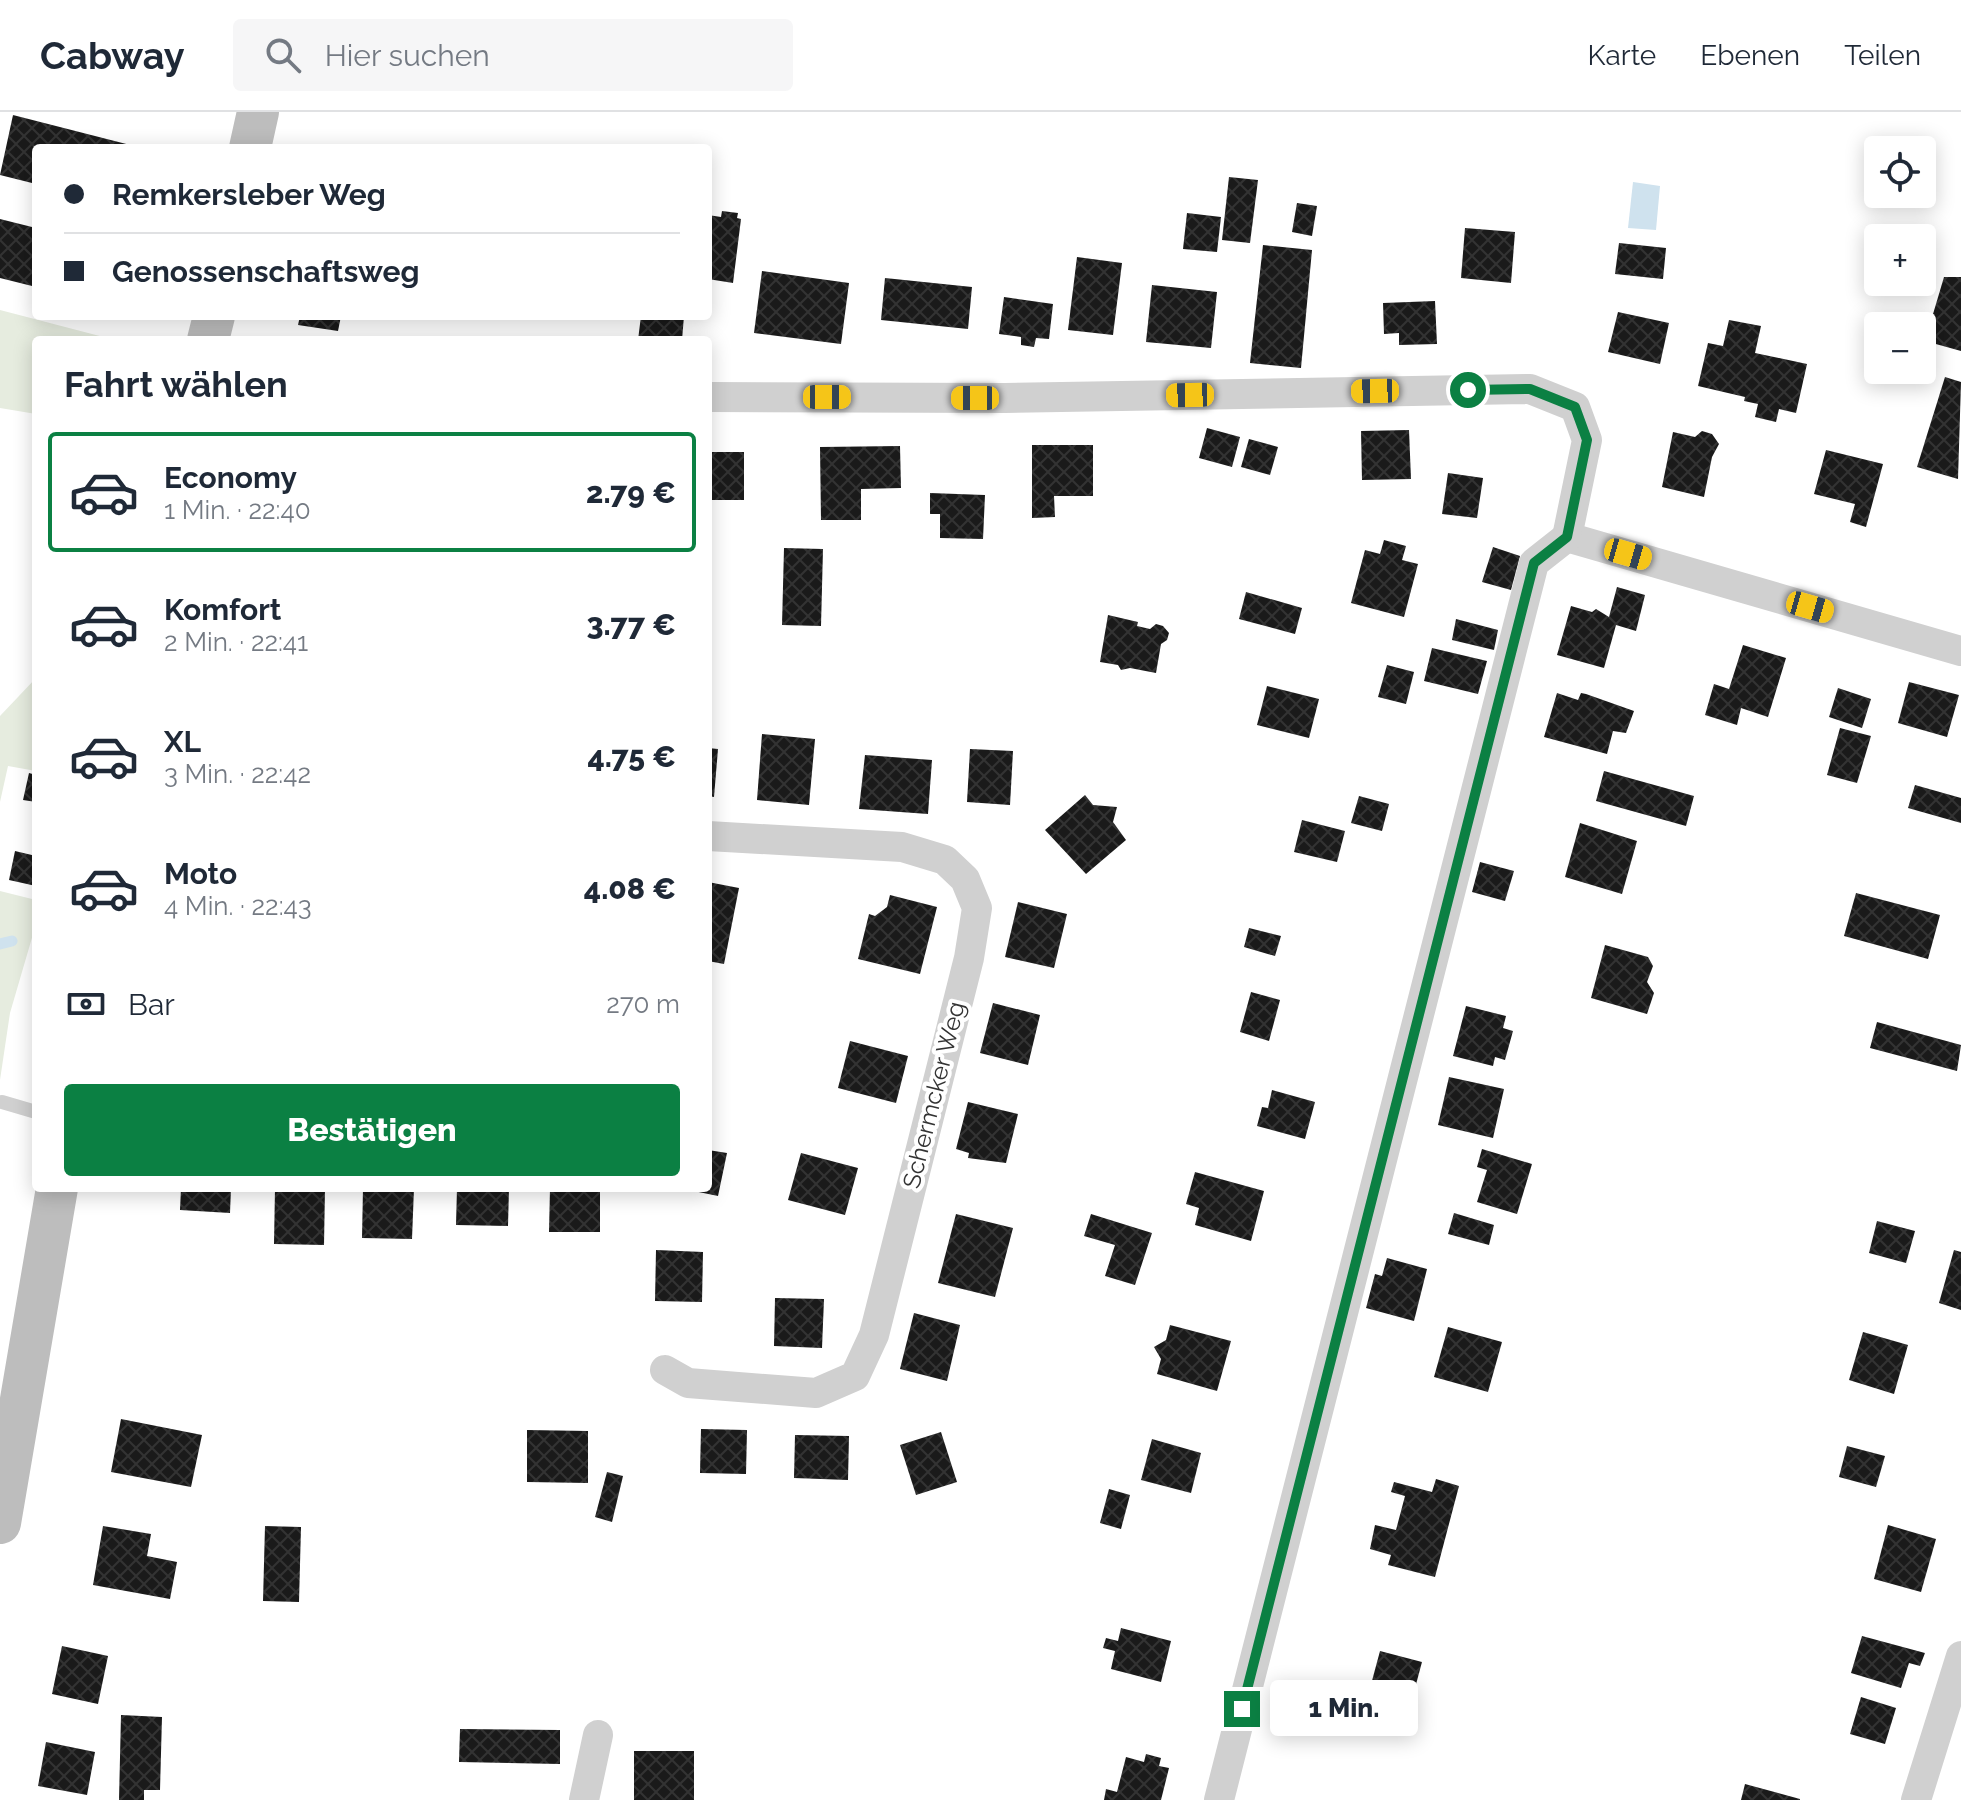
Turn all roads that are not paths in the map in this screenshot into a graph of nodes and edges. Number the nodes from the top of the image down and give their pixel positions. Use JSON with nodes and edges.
{"nodes":[{"id":1,"x":258,"y":112,"type":"edge"},
{"id":2,"x":251,"y":144,"type":"edge"},
{"id":3,"x":712,"y":397,"type":"edge"},
{"id":4,"x":1567,"y":537,"type":"junction"},
{"id":5,"x":1961,"y":651,"type":"edge"},
{"id":6,"x":712,"y":836,"type":"edge"},
{"id":7,"x":2,"y":1102,"type":"dead end"},
{"id":8,"x":32,"y":1111,"type":"edge"},
{"id":9,"x":56,"y":1192,"type":"edge"},
{"id":10,"x":665,"y":1370,"type":"dead end"},
{"id":11,"x":0,"y":1523,"type":"edge"},
{"id":12,"x":1961,"y":1656,"type":"edge"},
{"id":13,"x":598,"y":1735,"type":"dead end"},
{"id":14,"x":584,"y":1800,"type":"edge"},
{"id":15,"x":1219,"y":1800,"type":"edge"},
{"id":16,"x":1916,"y":1800,"type":"edge"}],
"edges":[{"from":1,"to":2,"type":"main road"},
{"from":3,"to":4,"type":"street"},
{"from":4,"to":5,"type":"street"},
{"from":4,"to":15,"type":"street"},
{"from":6,"to":10,"type":"street","name":"Schermcker Weg"},
{"from":7,"to":8,"type":"lane"},
{"from":9,"to":11,"type":"main road"},
{"from":12,"to":16,"type":"street"},
{"from":13,"to":14,"type":"street"}]}
